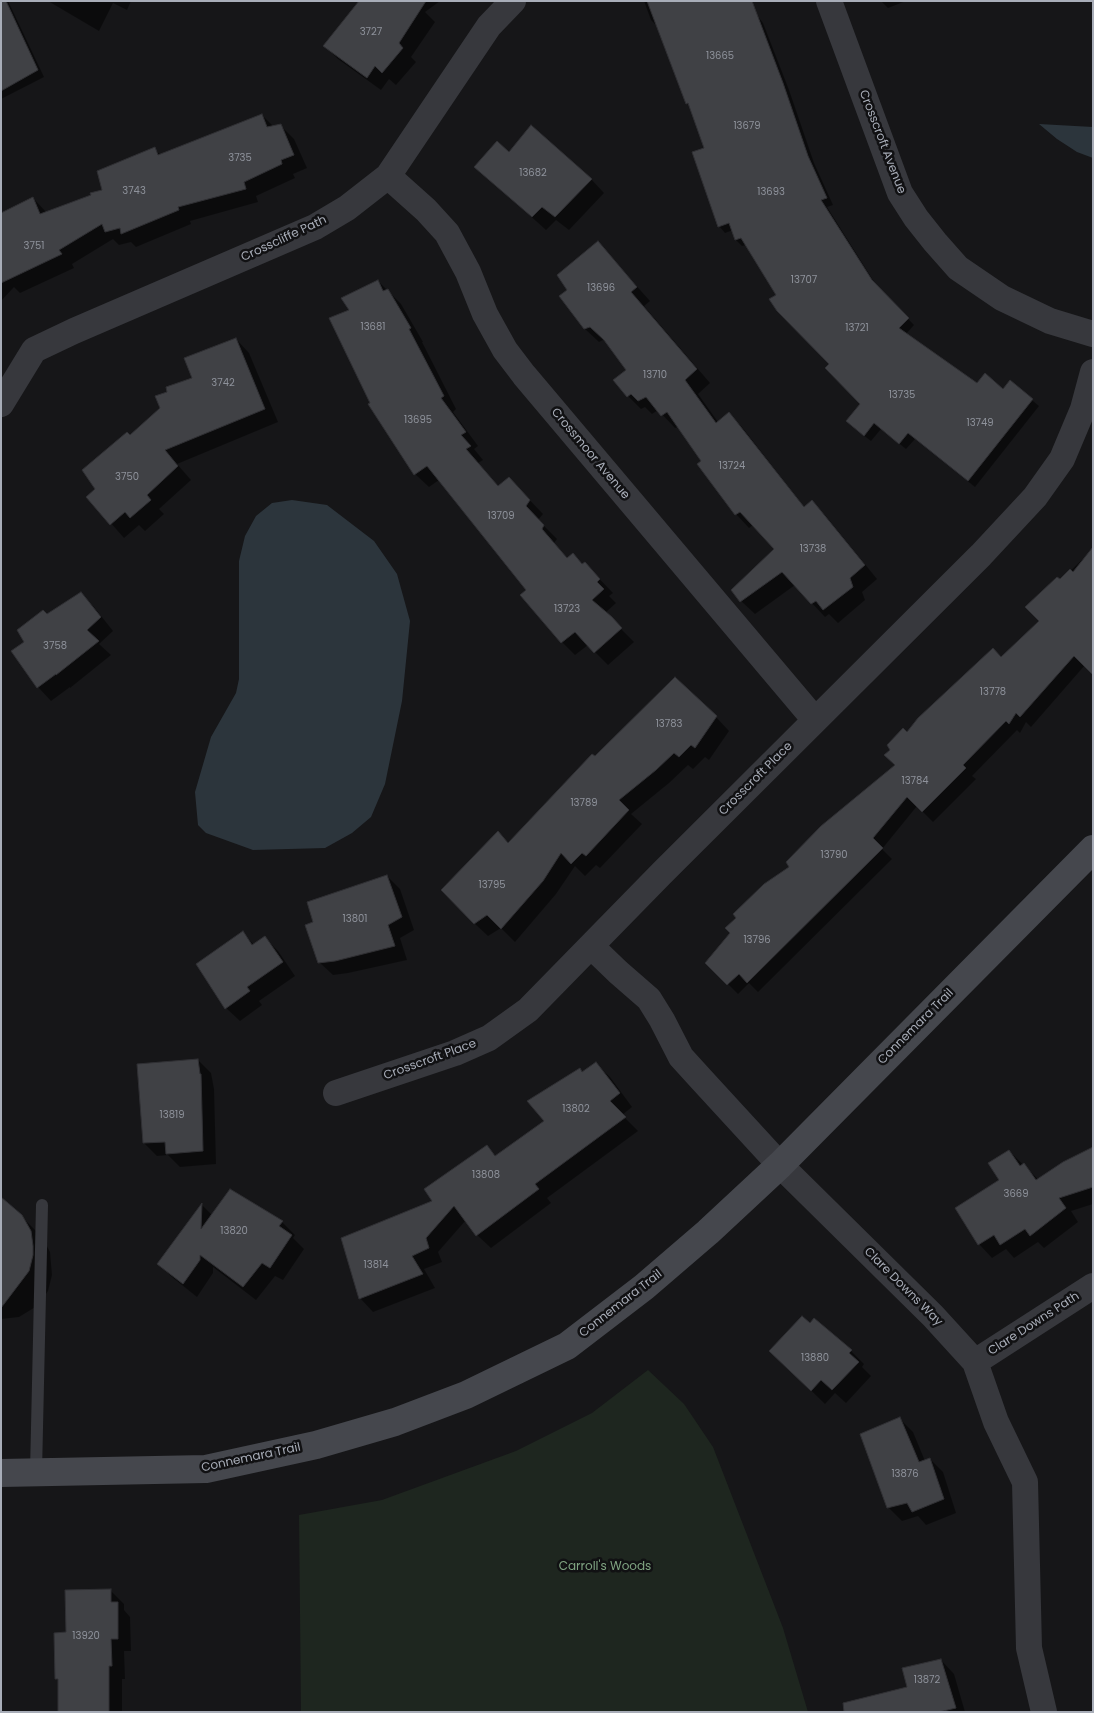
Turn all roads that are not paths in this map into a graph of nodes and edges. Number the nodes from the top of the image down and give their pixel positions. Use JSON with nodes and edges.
{"nodes":[{"id":1,"x":513,"y":1,"type":"edge"},
{"id":2,"x":829,"y":1,"type":"edge"},
{"id":3,"x":388,"y":176,"type":"junction"},
{"id":4,"x":1093,"y":334,"type":"edge"},
{"id":5,"x":1093,"y":372,"type":"edge"},
{"id":6,"x":1,"y":404,"type":"edge"},
{"id":7,"x":815,"y":720,"type":"junction"},
{"id":8,"x":1093,"y":848,"type":"edge"},
{"id":9,"x":591,"y":946,"type":"junction"},
{"id":10,"x":336,"y":1093,"type":"dead end"},
{"id":11,"x":780,"y":1165,"type":"junction"},
{"id":12,"x":42,"y":1205,"type":"dead end"},
{"id":13,"x":1093,"y":1286,"type":"edge"},
{"id":14,"x":975,"y":1362,"type":"junction"},
{"id":15,"x":36,"y":1472,"type":"junction"},
{"id":16,"x":1,"y":1473,"type":"edge"},
{"id":17,"x":1044,"y":1712,"type":"edge"}],
"edges":[{"from":1,"to":3,"type":"street","name":"Crosscliffe Path"},
{"from":2,"to":4,"type":"street","name":"Crosscroft Avenue"},
{"from":3,"to":6,"type":"street","name":"Crosscliffe Path"},
{"from":3,"to":7,"type":"street","name":"Crossmoor Avenue"},
{"from":5,"to":7,"type":"street","name":"Crosscroft Place"},
{"from":7,"to":9,"type":"street","name":"Crosscroft Place"},
{"from":8,"to":11,"type":"street","name":"Connemara Trail"},
{"from":9,"to":10,"type":"street","name":"Crosscroft Place"},
{"from":9,"to":11,"type":"street","name":"Clare Downs Way"},
{"from":11,"to":14,"type":"street","name":"Clare Downs Way"},
{"from":11,"to":15,"type":"street","name":"Connemara Trail"},
{"from":12,"to":15,"type":"lane"},
{"from":13,"to":14,"type":"street","name":"Clare Downs Path"},
{"from":14,"to":17,"type":"street","name":"Clare Downs Way"},
{"from":15,"to":16,"type":"street","name":"Connemara Trail"}]}
